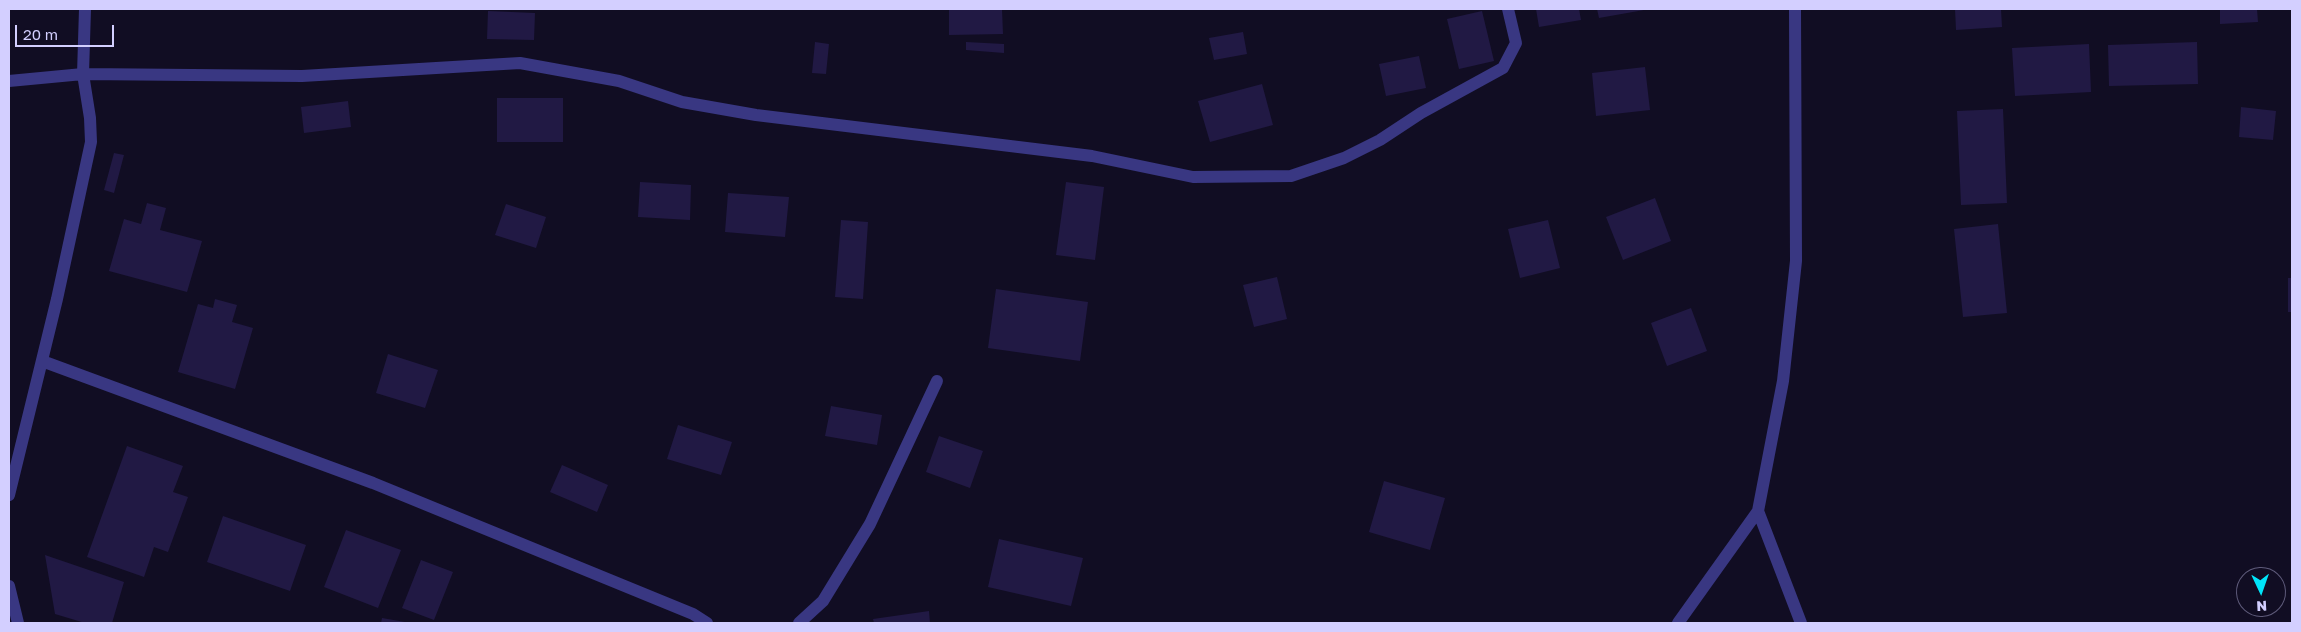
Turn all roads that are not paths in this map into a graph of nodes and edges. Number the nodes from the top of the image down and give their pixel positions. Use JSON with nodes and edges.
{"nodes":[{"id":1,"x":85,"y":9,"type":"edge"},
{"id":2,"x":1508,"y":9,"type":"edge"},
{"id":3,"x":1795,"y":9,"type":"edge"},
{"id":4,"x":83,"y":74,"type":"junction"},
{"id":5,"x":9,"y":81,"type":"edge"},
{"id":6,"x":42,"y":361,"type":"junction"},
{"id":7,"x":937,"y":381,"type":"dead end"},
{"id":8,"x":9,"y":495,"type":"edge"},
{"id":9,"x":1758,"y":511,"type":"junction"},
{"id":10,"x":9,"y":586,"type":"edge"},
{"id":11,"x":18,"y":623,"type":"edge"},
{"id":12,"x":707,"y":623,"type":"edge"},
{"id":13,"x":799,"y":623,"type":"edge"},
{"id":14,"x":1678,"y":623,"type":"edge"},
{"id":15,"x":1801,"y":623,"type":"edge"}],
"edges":[{"from":1,"to":4,"type":"street"},
{"from":2,"to":4,"type":"street"},
{"from":3,"to":9,"type":"street"},
{"from":4,"to":5,"type":"street"},
{"from":4,"to":6,"type":"street"},
{"from":6,"to":8,"type":"street"},
{"from":6,"to":12,"type":"street"},
{"from":7,"to":13,"type":"street"},
{"from":9,"to":14,"type":"street"},
{"from":9,"to":15,"type":"street"},
{"from":10,"to":11,"type":"street"}]}
